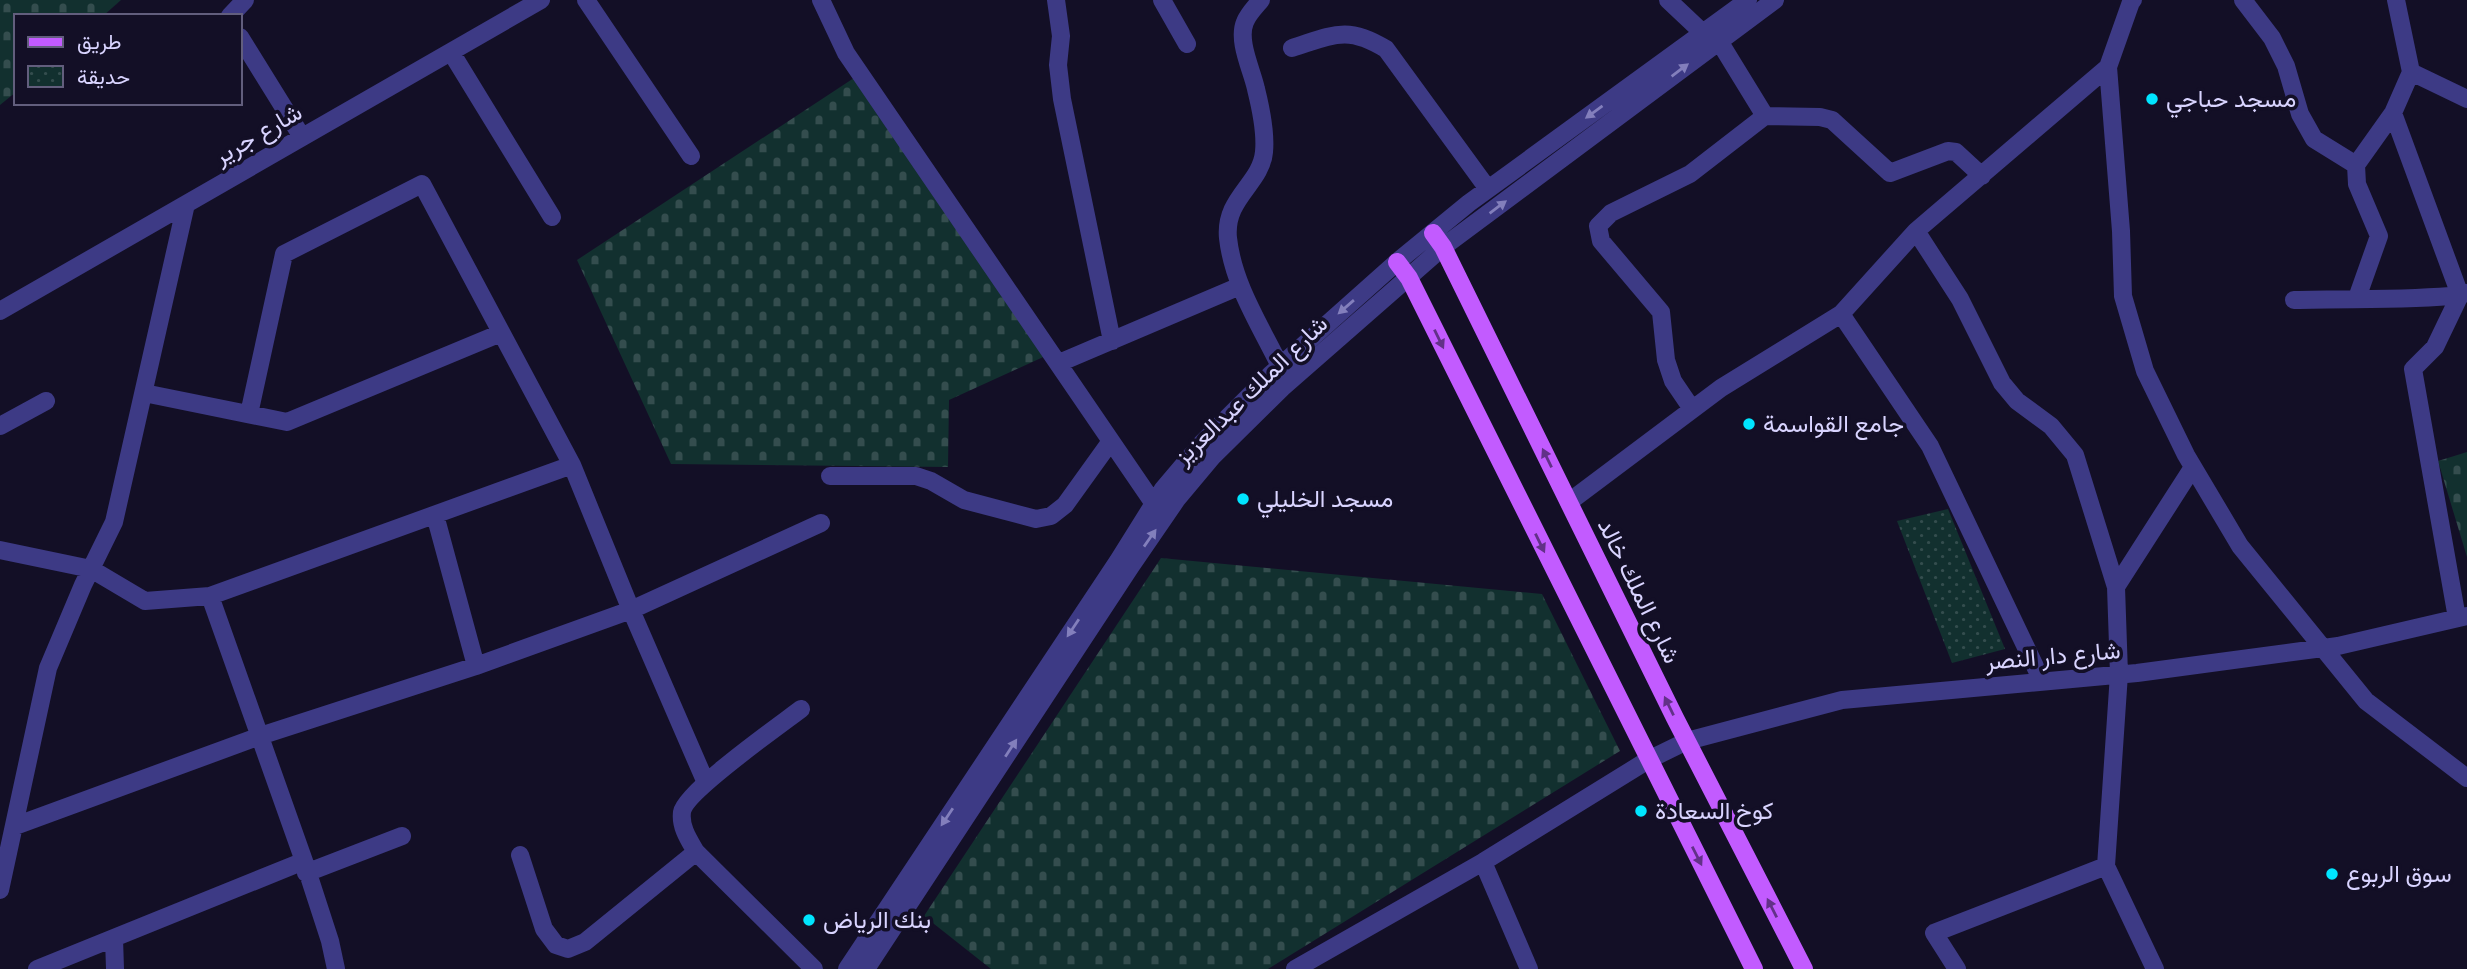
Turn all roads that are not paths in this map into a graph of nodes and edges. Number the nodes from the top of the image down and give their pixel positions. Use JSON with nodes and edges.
{"nodes":[{"id":1,"x":244,"y":0,"type":"edge"},
{"id":2,"x":541,"y":0,"type":"edge"},
{"id":3,"x":586,"y":0,"type":"edge"},
{"id":4,"x":821,"y":0,"type":"edge"},
{"id":5,"x":1056,"y":0,"type":"edge"},
{"id":6,"x":1162,"y":0,"type":"edge"},
{"id":7,"x":1261,"y":0,"type":"edge"},
{"id":8,"x":1668,"y":0,"type":"edge"},
{"id":9,"x":1748,"y":0,"type":"edge"},
{"id":10,"x":1775,"y":0,"type":"edge"},
{"id":11,"x":2133,"y":0,"type":"edge"},
{"id":12,"x":2243,"y":0,"type":"edge"},
{"id":13,"x":2396,"y":0,"type":"edge"},
{"id":14,"x":232,"y":14,"type":"edge"},
{"id":15,"x":1703,"y":33,"type":"junction"},
{"id":16,"x":242,"y":40,"type":"edge"},
{"id":17,"x":1720,"y":41,"type":"junction"},
{"id":18,"x":1186,"y":44,"type":"dead end"},
{"id":19,"x":1292,"y":48,"type":"dead end"},
{"id":20,"x":451,"y":52,"type":"junction"},
{"id":21,"x":2108,"y":67,"type":"junction"},
{"id":22,"x":2411,"y":72,"type":"junction"},
{"id":23,"x":2467,"y":99,"type":"edge"},
{"id":24,"x":2393,"y":113,"type":"junction"},
{"id":25,"x":1765,"y":116,"type":"junction"},
{"id":26,"x":303,"y":137,"type":"junction"},
{"id":27,"x":691,"y":156,"type":"dead end"},
{"id":28,"x":2357,"y":165,"type":"junction"},
{"id":29,"x":1982,"y":176,"type":"junction"},
{"id":30,"x":1488,"y":189,"type":"junction"},
{"id":31,"x":186,"y":204,"type":"junction"},
{"id":32,"x":552,"y":217,"type":"dead end"},
{"id":33,"x":1916,"y":231,"type":"junction"},
{"id":34,"x":1438,"y":240,"type":"junction"},
{"id":35,"x":1396,"y":262,"type":"junction"},
{"id":36,"x":1409,"y":278,"type":"junction"},
{"id":37,"x":1240,"y":286,"type":"junction"},
{"id":38,"x":2463,"y":294,"type":"edge"},
{"id":39,"x":2357,"y":298,"type":"junction"},
{"id":40,"x":2294,"y":300,"type":"dead end"},
{"id":41,"x":0,"y":311,"type":"edge"},
{"id":42,"x":1841,"y":314,"type":"junction"},
{"id":43,"x":501,"y":333,"type":"junction"},
{"id":44,"x":1112,"y":341,"type":"junction"},
{"id":45,"x":1059,"y":363,"type":"junction"},
{"id":46,"x":1280,"y":366,"type":"junction"},
{"id":47,"x":144,"y":393,"type":"junction"},
{"id":48,"x":46,"y":401,"type":"dead end"},
{"id":49,"x":1692,"y":409,"type":"junction"},
{"id":50,"x":249,"y":415,"type":"junction"},
{"id":51,"x":0,"y":426,"type":"edge"},
{"id":52,"x":1111,"y":441,"type":"junction"},
{"id":53,"x":572,"y":465,"type":"junction"},
{"id":54,"x":2193,"y":467,"type":"junction"},
{"id":55,"x":830,"y":476,"type":"dead end"},
{"id":56,"x":1569,"y":502,"type":"junction"},
{"id":57,"x":1154,"y":504,"type":"junction"},
{"id":58,"x":435,"y":515,"type":"junction"},
{"id":59,"x":821,"y":523,"type":"dead end"},
{"id":60,"x":0,"y":550,"type":"edge"},
{"id":61,"x":91,"y":569,"type":"junction"},
{"id":62,"x":2116,"y":587,"type":"junction"},
{"id":63,"x":210,"y":596,"type":"junction"},
{"id":64,"x":631,"y":610,"type":"junction"},
{"id":65,"x":2462,"y":617,"type":"edge"},
{"id":66,"x":2323,"y":648,"type":"junction"},
{"id":67,"x":476,"y":666,"type":"junction"},
{"id":68,"x":2119,"y":674,"type":"junction"},
{"id":69,"x":2042,"y":681,"type":"junction"},
{"id":70,"x":801,"y":709,"type":"dead end"},
{"id":71,"x":261,"y":736,"type":"junction"},
{"id":72,"x":1687,"y":741,"type":"junction"},
{"id":73,"x":1648,"y":760,"type":"junction"},
{"id":74,"x":2467,"y":778,"type":"edge"},
{"id":75,"x":706,"y":783,"type":"junction"},
{"id":76,"x":15,"y":826,"type":"junction"},
{"id":77,"x":402,"y":836,"type":"dead end"},
{"id":78,"x":696,"y":852,"type":"junction"},
{"id":79,"x":520,"y":855,"type":"dead end"},
{"id":80,"x":1483,"y":862,"type":"junction"},
{"id":81,"x":2106,"y":866,"type":"junction"},
{"id":82,"x":305,"y":867,"type":"junction"},
{"id":83,"x":1,"y":883,"type":"edge"},
{"id":84,"x":114,"y":938,"type":"junction"},
{"id":85,"x":874,"y":966,"type":"edge"},
{"id":86,"x":37,"y":969,"type":"edge"},
{"id":87,"x":115,"y":969,"type":"edge"},
{"id":88,"x":336,"y":969,"type":"edge"},
{"id":89,"x":814,"y":969,"type":"edge"},
{"id":90,"x":847,"y":969,"type":"edge"},
{"id":91,"x":1295,"y":969,"type":"edge"},
{"id":92,"x":1529,"y":969,"type":"edge"},
{"id":93,"x":1754,"y":969,"type":"edge"},
{"id":94,"x":1804,"y":969,"type":"edge"},
{"id":95,"x":1956,"y":969,"type":"edge"},
{"id":96,"x":2155,"y":969,"type":"edge"}],
"edges":[{"from":1,"to":14,"type":"street"},
{"from":2,"to":20,"type":"street","name":"شارع جرير"},
{"from":3,"to":27,"type":"street"},
{"from":4,"to":45,"type":"street"},
{"from":5,"to":44,"type":"street"},
{"from":6,"to":18,"type":"street"},
{"from":7,"to":37,"type":"street"},
{"from":8,"to":15,"type":"street"},
{"from":9,"to":15,"type":"street","name":"شارع الملك عبدالعزيز"},
{"from":10,"to":17,"type":"street","name":"شارع الملك عبدالعزيز"},
{"from":11,"to":21,"type":"street"},
{"from":12,"to":28,"type":"street"},
{"from":13,"to":22,"type":"street"},
{"from":15,"to":30,"type":"street","name":"شارع الملك عبدالعزيز","one_way":true},
{"from":16,"to":26,"type":"street"},
{"from":17,"to":25,"type":"street"},
{"from":34,"to":17,"type":"street","name":"شارع الملك عبدالعزيز","one_way":true},
{"from":19,"to":30,"type":"street"},
{"from":20,"to":26,"type":"street","name":"شارع جرير"},
{"from":20,"to":32,"type":"street"},
{"from":21,"to":29,"type":"street"},
{"from":21,"to":54,"type":"street"},
{"from":22,"to":23,"type":"street"},
{"from":22,"to":24,"type":"street"},
{"from":24,"to":28,"type":"street"},
{"from":24,"to":38,"type":"street"},
{"from":25,"to":29,"type":"street"},
{"from":25,"to":49,"type":"street"},
{"from":26,"to":31,"type":"street","name":"شارع جرير"},
{"from":28,"to":39,"type":"street"},
{"from":29,"to":33,"type":"street"},
{"from":30,"to":34,"type":"street","name":"شارع الملك عبدالعزيز"},
{"from":31,"to":41,"type":"street","name":"شارع جرير"},
{"from":31,"to":47,"type":"street"},
{"from":33,"to":42,"type":"street"},
{"from":33,"to":62,"type":"street"},
{"from":34,"to":35,"type":"street","name":"شارع الملك عبدالعزيز"},
{"from":34,"to":36,"type":"street","name":"شارع الملك عبدالعزيز"},
{"from":56,"to":34,"type":"main road","name":"شارع الملك خالد","one_way":true},
{"from":35,"to":36,"type":"main road"},
{"from":35,"to":46,"type":"street","name":"شارع الملك عبدالعزيز","one_way":true},
{"from":36,"to":73,"type":"main road","one_way":true},
{"from":85,"to":36,"type":"street","name":"شارع الملك عبدالعزيز","one_way":true},
{"from":37,"to":44,"type":"street"},
{"from":37,"to":46,"type":"street"},
{"from":38,"to":39,"type":"street"},
{"from":38,"to":65,"type":"street"},
{"from":39,"to":40,"type":"street"},
{"from":42,"to":49,"type":"street"},
{"from":42,"to":69,"type":"street"},
{"from":43,"to":50,"type":"street"},
{"from":43,"to":50,"type":"street"},
{"from":43,"to":53,"type":"street"},
{"from":44,"to":45,"type":"street"},
{"from":45,"to":52,"type":"street"},
{"from":46,"to":57,"type":"street","name":"شارع الملك عبدالعزيز"},
{"from":47,"to":50,"type":"street"},
{"from":47,"to":61,"type":"street"},
{"from":48,"to":51,"type":"street"},
{"from":49,"to":56,"type":"street"},
{"from":52,"to":55,"type":"street"},
{"from":52,"to":57,"type":"street"},
{"from":53,"to":58,"type":"street"},
{"from":53,"to":64,"type":"street"},
{"from":54,"to":62,"type":"street"},
{"from":54,"to":66,"type":"street"},
{"from":72,"to":56,"type":"main road","name":"شارع الملك خالد","one_way":true},
{"from":57,"to":90,"type":"street","name":"شارع الملك عبدالعزيز","one_way":true},
{"from":58,"to":63,"type":"street"},
{"from":58,"to":67,"type":"street"},
{"from":59,"to":64,"type":"street"},
{"from":60,"to":61,"type":"street"},
{"from":61,"to":63,"type":"street"},
{"from":61,"to":76,"type":"street"},
{"from":62,"to":68,"type":"street"},
{"from":63,"to":71,"type":"street"},
{"from":64,"to":67,"type":"street"},
{"from":64,"to":75,"type":"street"},
{"from":65,"to":66,"type":"street","name":"شارع دار النصر"},
{"from":66,"to":68,"type":"street","name":"شارع دار النصر"},
{"from":66,"to":74,"type":"street"},
{"from":67,"to":71,"type":"street"},
{"from":68,"to":69,"type":"street","name":"شارع دار النصر"},
{"from":68,"to":81,"type":"street"},
{"from":69,"to":72,"type":"street","name":"شارع دار النصر"},
{"from":70,"to":75,"type":"street"},
{"from":71,"to":76,"type":"street"},
{"from":71,"to":82,"type":"street"},
{"from":72,"to":73,"type":"street","name":"شارع دار النصر"},
{"from":94,"to":72,"type":"main road","name":"شارع الملك خالد","one_way":true},
{"from":73,"to":80,"type":"street","name":"شارع دار النصر"},
{"from":73,"to":93,"type":"main road","one_way":true},
{"from":75,"to":78,"type":"street"},
{"from":76,"to":83,"type":"street"},
{"from":77,"to":82,"type":"street"},
{"from":78,"to":79,"type":"street"},
{"from":78,"to":89,"type":"street"},
{"from":80,"to":91,"type":"street","name":"شارع دار النصر"},
{"from":80,"to":92,"type":"street"},
{"from":81,"to":95,"type":"street"},
{"from":81,"to":96,"type":"street"},
{"from":82,"to":84,"type":"street"},
{"from":82,"to":88,"type":"street"},
{"from":84,"to":86,"type":"street"},
{"from":84,"to":87,"type":"street"}]}
